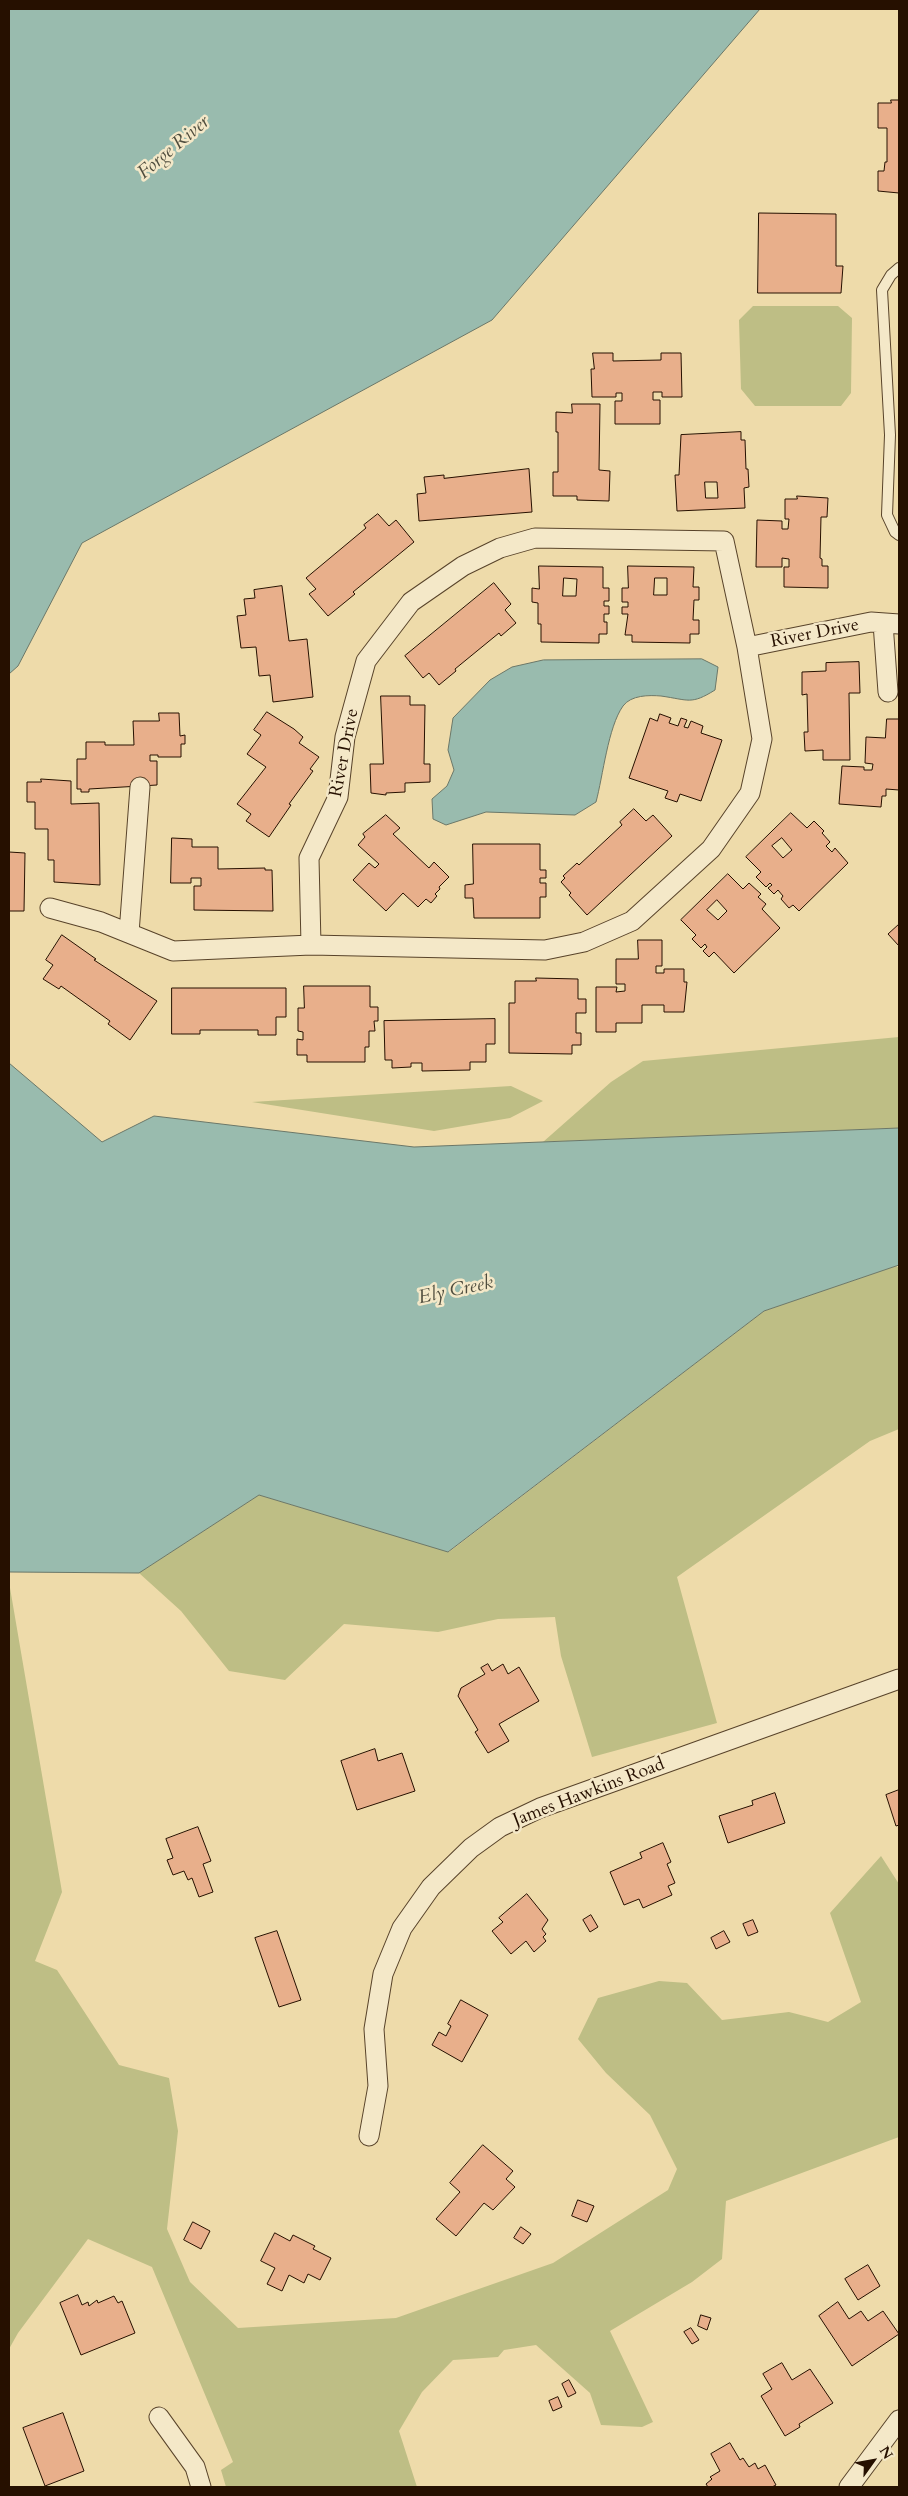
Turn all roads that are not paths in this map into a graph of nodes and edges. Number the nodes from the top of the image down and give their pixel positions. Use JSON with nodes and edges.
{"nodes":[{"id":1,"x":899,"y":268,"type":"edge"},
{"id":2,"x":899,"y":425,"type":"edge"},
{"id":3,"x":890,"y":435,"type":"junction"},
{"id":4,"x":899,"y":535,"type":"edge"},
{"id":5,"x":891,"y":623,"type":"edge"},
{"id":6,"x":747,"y":647,"type":"junction"},
{"id":7,"x":888,"y":692,"type":"dead end"},
{"id":8,"x":140,"y":786,"type":"dead end"},
{"id":9,"x":50,"y":908,"type":"dead end"},
{"id":10,"x":129,"y":933,"type":"junction"},
{"id":11,"x":311,"y":945,"type":"junction"},
{"id":12,"x":899,"y":1679,"type":"edge"},
{"id":13,"x":369,"y":2136,"type":"dead end"},
{"id":14,"x":159,"y":2417,"type":"dead end"},
{"id":15,"x":899,"y":2420,"type":"edge"},
{"id":16,"x":201,"y":2487,"type":"edge"},
{"id":17,"x":849,"y":2487,"type":"edge"}],
"edges":[{"from":1,"to":3,"type":"lane"},
{"from":2,"to":3,"type":"lane"},
{"from":3,"to":4,"type":"lane"},
{"from":5,"to":6,"type":"street","name":"River Drive"},
{"from":5,"to":7,"type":"street","name":"River Drive"},
{"from":6,"to":11,"type":"street","name":"River Drive"},
{"from":6,"to":11,"type":"street","name":"River Drive"},
{"from":8,"to":10,"type":"street"},
{"from":9,"to":10,"type":"street"},
{"from":10,"to":11,"type":"street"},
{"from":12,"to":13,"type":"street","name":"James Hawkins Road"},
{"from":14,"to":16,"type":"street"},
{"from":15,"to":17,"type":"street"}]}
